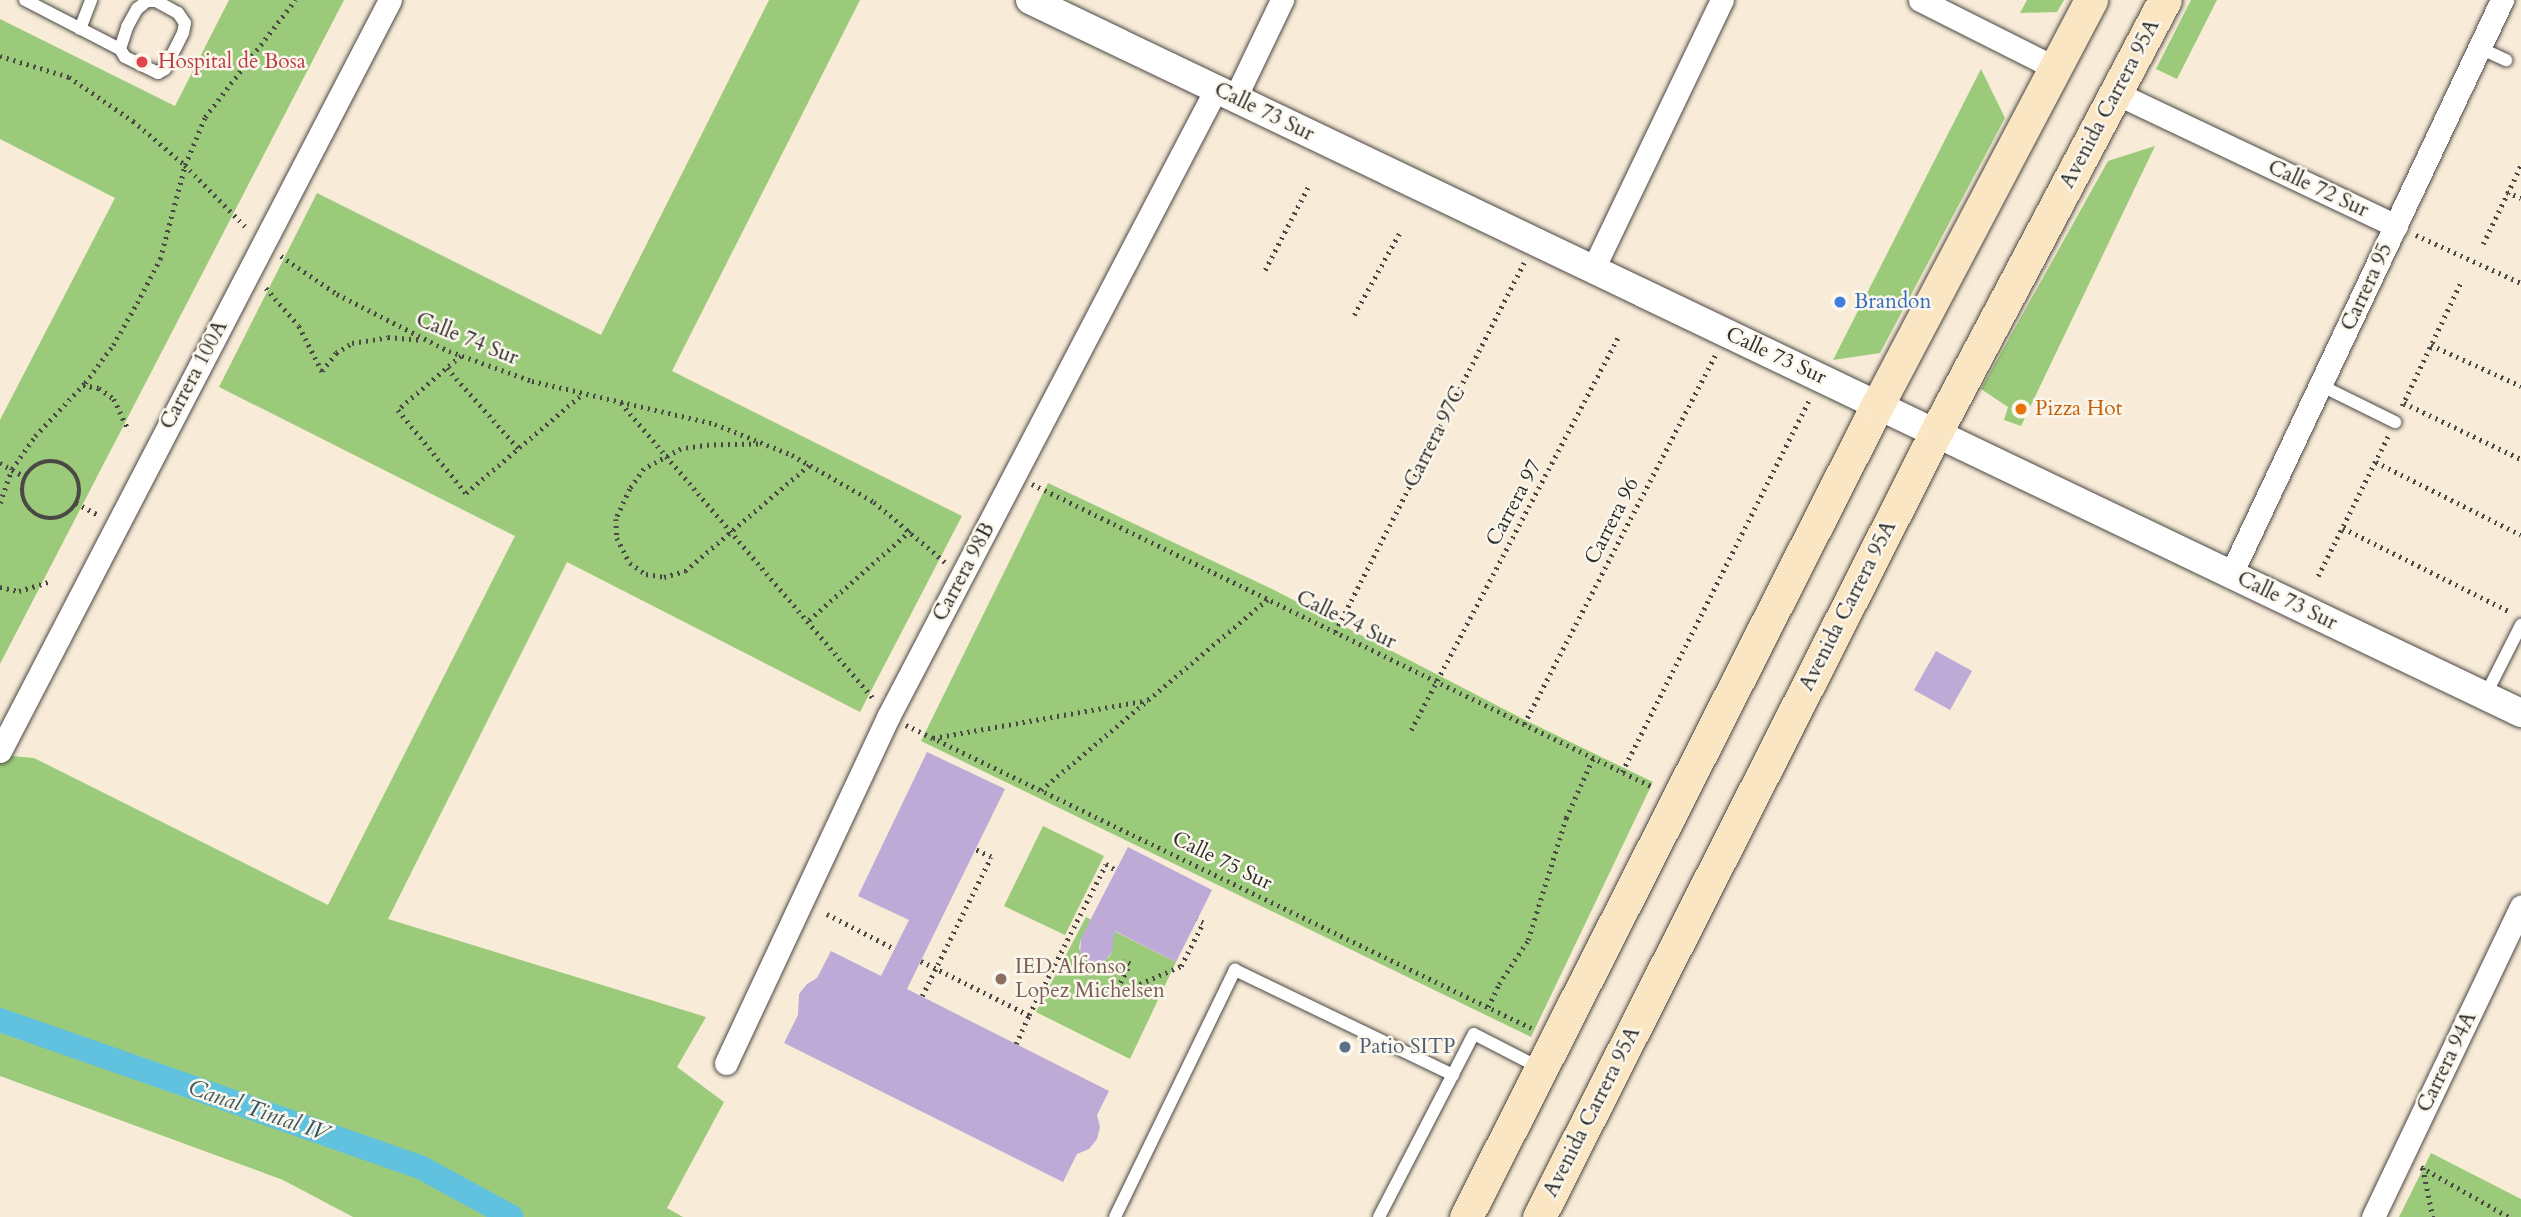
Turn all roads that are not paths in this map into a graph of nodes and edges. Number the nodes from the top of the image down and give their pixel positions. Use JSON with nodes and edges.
{"nodes":[{"id":1,"x":25,"y":0,"type":"edge"},
{"id":2,"x":91,"y":0,"type":"edge"},
{"id":3,"x":390,"y":0,"type":"edge"},
{"id":4,"x":1030,"y":0,"type":"edge"},
{"id":5,"x":1283,"y":0,"type":"edge"},
{"id":6,"x":1721,"y":0,"type":"edge"},
{"id":7,"x":1920,"y":0,"type":"edge"},
{"id":8,"x":2091,"y":0,"type":"edge"},
{"id":9,"x":2165,"y":0,"type":"edge"},
{"id":10,"x":2502,"y":0,"type":"edge"},
{"id":11,"x":80,"y":29,"type":"junction"},
{"id":12,"x":2480,"y":48,"type":"junction"},
{"id":13,"x":120,"y":49,"type":"junction"},
{"id":14,"x":2506,"y":60,"type":"dead end"},
{"id":15,"x":2055,"y":68,"type":"junction"},
{"id":16,"x":1226,"y":93,"type":"junction"},
{"id":17,"x":2116,"y":93,"type":"junction"},
{"id":18,"x":2396,"y":226,"type":"junction"},
{"id":19,"x":1593,"y":269,"type":"junction"},
{"id":20,"x":2320,"y":385,"type":"junction"},
{"id":21,"x":1878,"y":404,"type":"junction"},
{"id":22,"x":2395,"y":422,"type":"dead end"},
{"id":23,"x":1936,"y":432,"type":"junction"},
{"id":24,"x":2231,"y":574,"type":"junction"},
{"id":25,"x":2521,"y":625,"type":"edge"},
{"id":26,"x":2485,"y":696,"type":"junction"},
{"id":27,"x":2521,"y":713,"type":"edge"},
{"id":28,"x":0,"y":751,"type":"edge"},
{"id":29,"x":2521,"y":907,"type":"edge"},
{"id":30,"x":726,"y":1063,"type":"dead end"},
{"id":31,"x":1541,"y":1069,"type":"junction"},
{"id":32,"x":1453,"y":1074,"type":"junction"},
{"id":33,"x":1115,"y":1217,"type":"edge"},
{"id":34,"x":1379,"y":1217,"type":"edge"},
{"id":35,"x":1466,"y":1217,"type":"edge"},
{"id":36,"x":1539,"y":1217,"type":"edge"},
{"id":37,"x":2373,"y":1217,"type":"edge"}],
"edges":[{"from":1,"to":11,"type":"lane"},
{"from":2,"to":11,"type":"lane"},
{"from":3,"to":28,"type":"street","name":"Carrera 100A"},
{"from":4,"to":16,"type":"street","name":"Calle 73 Sur"},
{"from":5,"to":16,"type":"street","name":"Carrera 98B"},
{"from":6,"to":19,"type":"street"},
{"from":7,"to":15,"type":"street"},
{"from":8,"to":15,"type":"main road"},
{"from":9,"to":17,"type":"main road","name":"Avenida Carrera 95A"},
{"from":10,"to":12,"type":"street","name":"Carrera 95"},
{"from":11,"to":13,"type":"lane"},
{"from":12,"to":14,"type":"lane"},
{"from":12,"to":18,"type":"street","name":"Carrera 95"},
{"from":13,"to":13,"type":"lane"},
{"from":15,"to":21,"type":"main road"},
{"from":16,"to":19,"type":"street","name":"Calle 73 Sur"},
{"from":16,"to":30,"type":"street","name":"Carrera 98B"},
{"from":17,"to":18,"type":"street","name":"Calle 72 Sur"},
{"from":17,"to":23,"type":"main road","name":"Avenida Carrera 95A"},
{"from":18,"to":20,"type":"street","name":"Carrera 95"},
{"from":19,"to":21,"type":"street","name":"Calle 73 Sur"},
{"from":20,"to":22,"type":"lane"},
{"from":20,"to":24,"type":"street","name":"Carrera 95"},
{"from":21,"to":23,"type":"street","name":"Calle 73 Sur"},
{"from":21,"to":31,"type":"main road"},
{"from":23,"to":24,"type":"street","name":"Calle 73 Sur"},
{"from":23,"to":36,"type":"main road","name":"Avenida Carrera 95A"},
{"from":24,"to":26,"type":"street","name":"Calle 73 Sur"},
{"from":25,"to":26,"type":"lane"},
{"from":26,"to":27,"type":"street","name":"Calle 73 Sur"},
{"from":29,"to":37,"type":"street","name":"Carrera 94A"},
{"from":31,"to":32,"type":"lane"},
{"from":31,"to":35,"type":"main road"},
{"from":32,"to":33,"type":"lane"},
{"from":32,"to":34,"type":"lane"}]}
